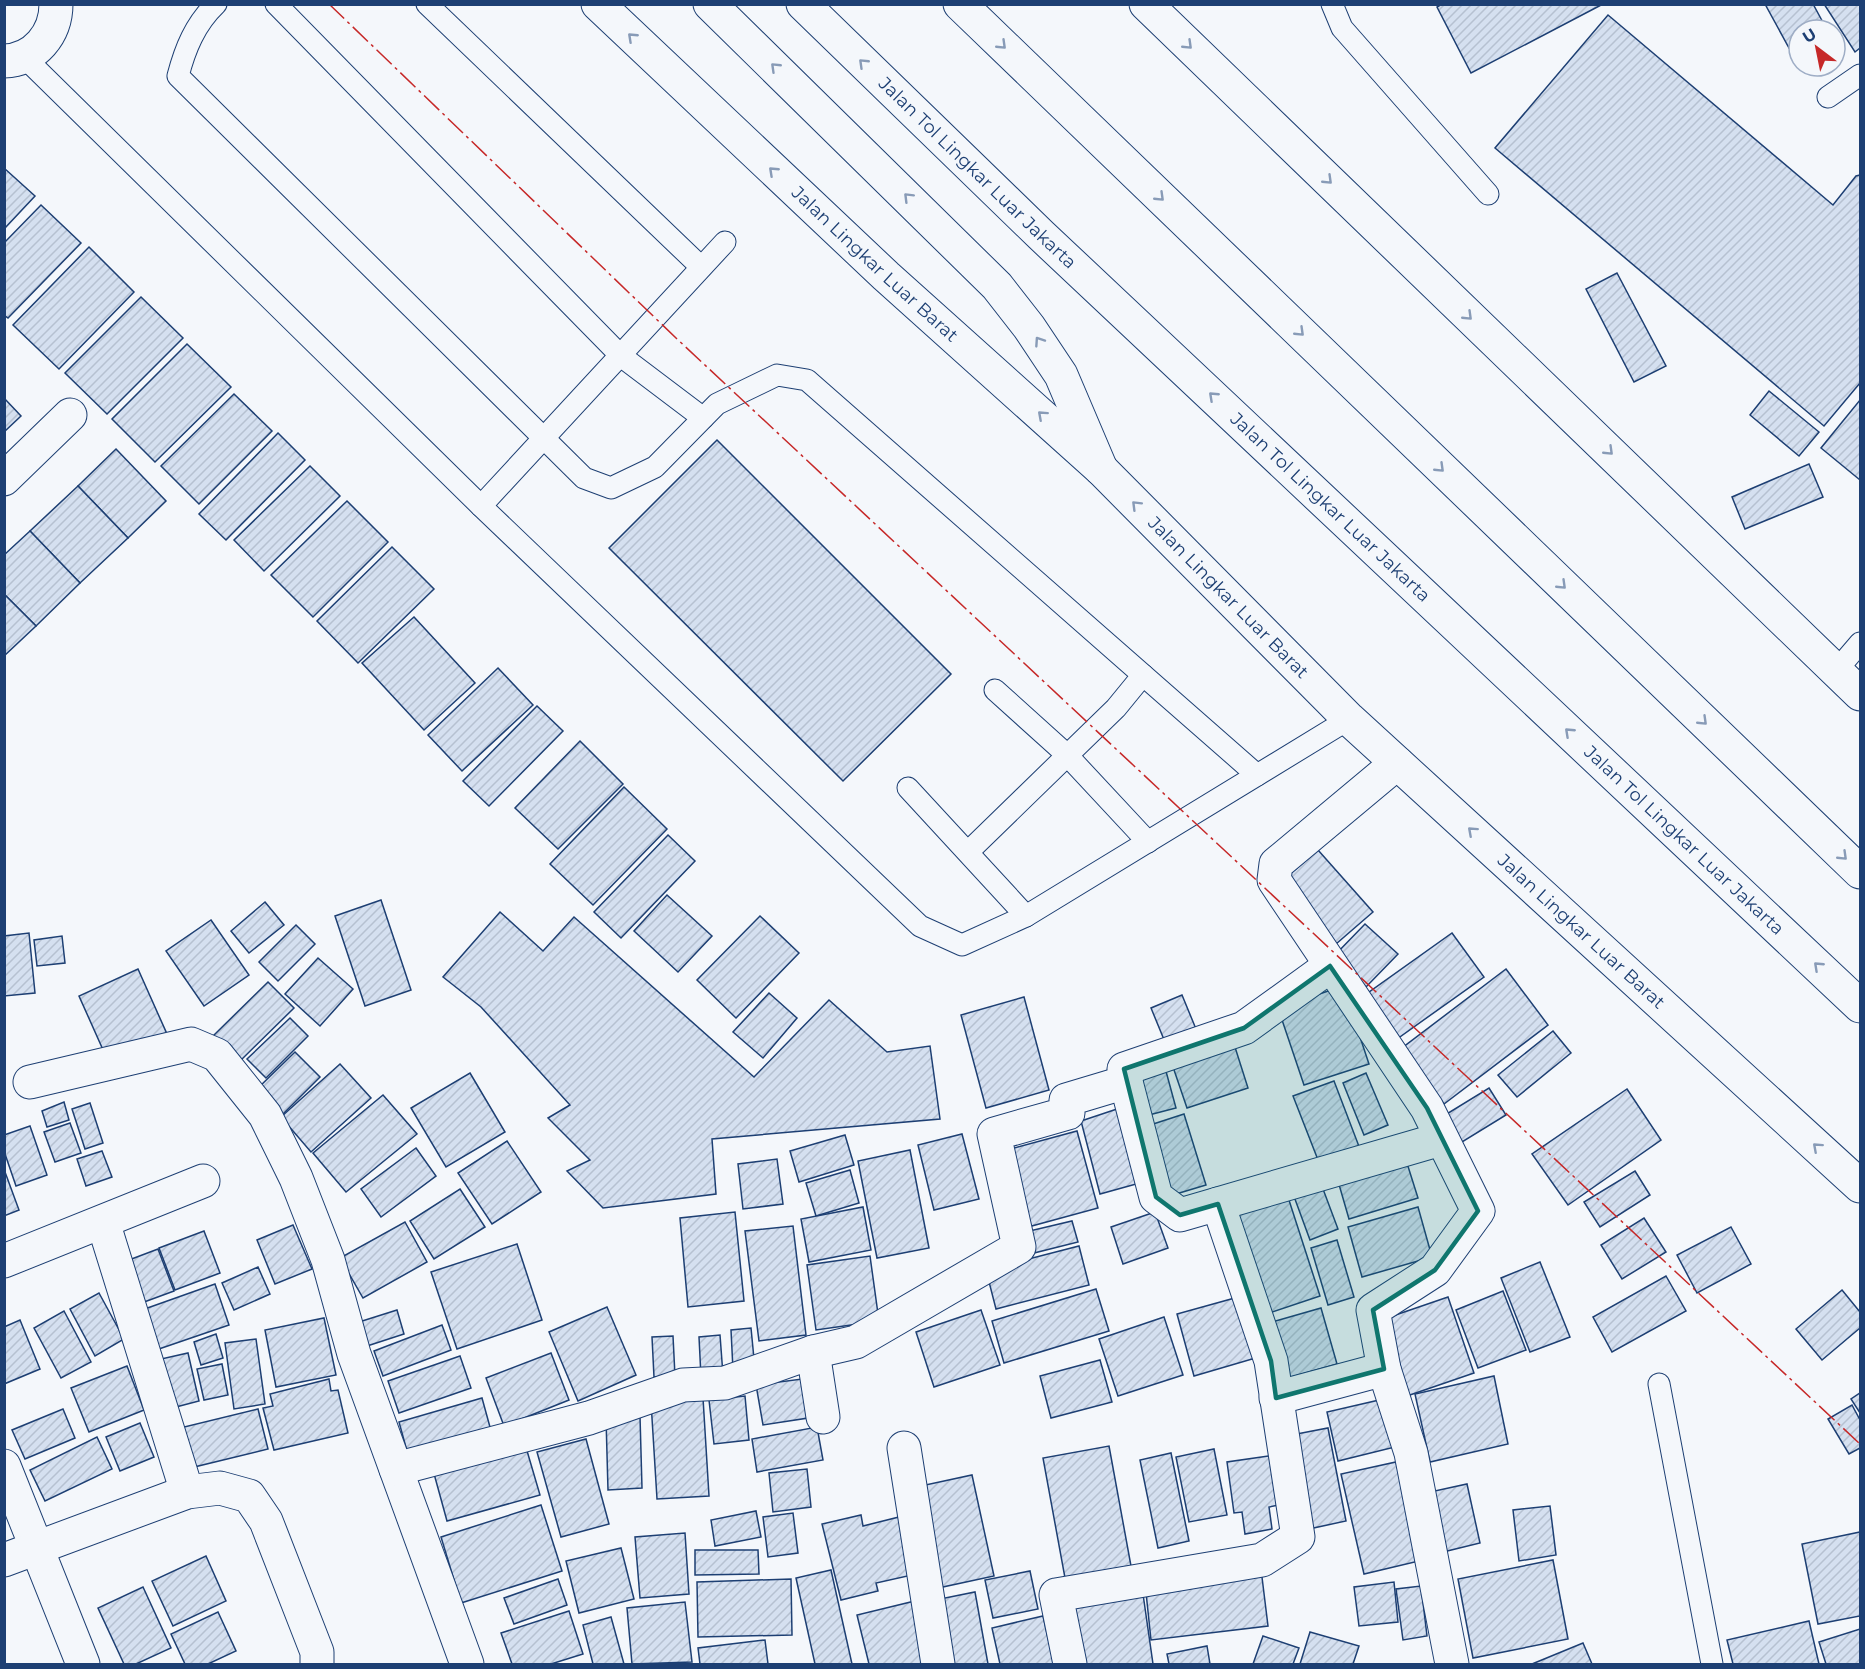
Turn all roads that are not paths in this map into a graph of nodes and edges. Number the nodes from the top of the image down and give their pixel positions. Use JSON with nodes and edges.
{"nodes":[{"id":1,"x":56,"y":4,"type":"edge"},
{"id":2,"x":216,"y":4,"type":"edge"},
{"id":3,"x":276,"y":4,"type":"edge"},
{"id":4,"x":427,"y":4,"type":"edge"},
{"id":5,"x":598,"y":4,"type":"edge"},
{"id":6,"x":710,"y":4,"type":"edge"},
{"id":7,"x":803,"y":4,"type":"edge"},
{"id":8,"x":960,"y":4,"type":"edge"},
{"id":9,"x":1146,"y":4,"type":"edge"},
{"id":10,"x":1332,"y":4,"type":"edge"},
{"id":11,"x":14,"y":59,"type":"edge"},
{"id":12,"x":1860,"y":75,"type":"edge"},
{"id":13,"x":1828,"y":97,"type":"dead end"},
{"id":14,"x":1488,"y":194,"type":"dead end"},
{"id":15,"x":724,"y":242,"type":"dead end"},
{"id":16,"x":701,"y":267,"type":"junction"},
{"id":17,"x":621,"y":356,"type":"junction"},
{"id":18,"x":70,"y":415,"type":"dead end"},
{"id":19,"x":703,"y":418,"type":"junction"},
{"id":20,"x":545,"y":440,"type":"junction"},
{"id":21,"x":1101,"y":469,"type":"junction"},
{"id":22,"x":4,"y":479,"type":"edge"},
{"id":23,"x":481,"y":506,"type":"junction"},
{"id":24,"x":1860,"y":643,"type":"edge"},
{"id":25,"x":1836,"y":671,"type":"junction"},
{"id":26,"x":1143,"y":675,"type":"junction"},
{"id":27,"x":995,"y":690,"type":"dead end"},
{"id":28,"x":1860,"y":694,"type":"edge"},
{"id":29,"x":1349,"y":719,"type":"junction"},
{"id":30,"x":1066,"y":754,"type":"junction"},
{"id":31,"x":1397,"y":763,"type":"junction"},
{"id":32,"x":1257,"y":775,"type":"junction"},
{"id":33,"x":908,"y":788,"type":"dead end"},
{"id":34,"x":1148,"y":842,"type":"junction"},
{"id":35,"x":968,"y":852,"type":"junction"},
{"id":36,"x":1860,"y":872,"type":"edge"},
{"id":37,"x":1026,"y":916,"type":"junction"},
{"id":38,"x":1330,"y":966,"type":"junction"},
{"id":39,"x":1860,"y":1006,"type":"edge"},
{"id":40,"x":30,"y":1082,"type":"dead end"},
{"id":41,"x":1126,"y":1082,"type":"junction"},
{"id":42,"x":1441,"y":1139,"type":"junction"},
{"id":43,"x":203,"y":1181,"type":"dead end"},
{"id":44,"x":1860,"y":1186,"type":"edge"},
{"id":45,"x":1218,"y":1204,"type":"junction"},
{"id":46,"x":103,"y":1222,"type":"junction"},
{"id":47,"x":4,"y":1261,"type":"edge"},
{"id":48,"x":813,"y":1352,"type":"junction"},
{"id":49,"x":1384,"y":1369,"type":"junction"},
{"id":50,"x":1659,"y":1384,"type":"dead end"},
{"id":51,"x":1276,"y":1398,"type":"junction"},
{"id":52,"x":822,"y":1417,"type":"dead end"},
{"id":53,"x":904,"y":1448,"type":"dead end"},
{"id":54,"x":4,"y":1466,"type":"edge"},
{"id":55,"x":396,"y":1469,"type":"junction"},
{"id":56,"x":187,"y":1492,"type":"junction"},
{"id":57,"x":37,"y":1547,"type":"junction"},
{"id":58,"x":4,"y":1560,"type":"edge"},
{"id":59,"x":83,"y":1665,"type":"edge"},
{"id":60,"x":317,"y":1665,"type":"edge"},
{"id":61,"x":467,"y":1665,"type":"edge"},
{"id":62,"x":938,"y":1665,"type":"edge"},
{"id":63,"x":1070,"y":1665,"type":"edge"},
{"id":64,"x":1452,"y":1665,"type":"edge"},
{"id":65,"x":1712,"y":1665,"type":"edge"}],
"edges":[{"from":1,"to":11,"type":"main road"},
{"from":2,"to":20,"type":"lane"},
{"from":3,"to":17,"type":"lane"},
{"from":4,"to":16,"type":"lane"},
{"from":21,"to":5,"type":"main road","name":"Jalan Lingkar Luar Barat","one_way":true},
{"from":21,"to":6,"type":"main road","one_way":true},
{"from":39,"to":7,"type":"main road","name":"Jalan Tol Lingkar Luar Jakarta","one_way":true},
{"from":8,"to":36,"type":"main road","one_way":true},
{"from":9,"to":25,"type":"main road","one_way":true},
{"from":10,"to":14,"type":"lane"},
{"from":11,"to":23,"type":"lane"},
{"from":12,"to":13,"type":"lane"},
{"from":15,"to":16,"type":"lane"},
{"from":16,"to":17,"type":"lane"},
{"from":17,"to":19,"type":"lane"},
{"from":17,"to":20,"type":"lane"},
{"from":18,"to":22,"type":"main road"},
{"from":19,"to":20,"type":"lane"},
{"from":19,"to":26,"type":"lane"},
{"from":20,"to":23,"type":"lane"},
{"from":29,"to":21,"type":"main road","name":"Jalan Lingkar Luar Barat","one_way":true},
{"from":23,"to":37,"type":"lane"},
{"from":24,"to":25,"type":"lane"},
{"from":25,"to":28,"type":"main road"},
{"from":26,"to":30,"type":"lane"},
{"from":26,"to":32,"type":"lane"},
{"from":27,"to":30,"type":"lane"},
{"from":29,"to":31,"type":"main road","name":"Jalan Lingkar Luar Barat"},
{"from":29,"to":32,"type":"lane"},
{"from":30,"to":34,"type":"lane"},
{"from":30,"to":35,"type":"lane"},
{"from":31,"to":38,"type":"main road"},
{"from":44,"to":31,"type":"main road","name":"Jalan Lingkar Luar Barat","one_way":true},
{"from":32,"to":34,"type":"lane"},
{"from":33,"to":35,"type":"lane"},
{"from":34,"to":37,"type":"lane"},
{"from":35,"to":37,"type":"lane"},
{"from":38,"to":41,"type":"main road"},
{"from":38,"to":42,"type":"main road"},
{"from":40,"to":55,"type":"main road"},
{"from":41,"to":45,"type":"main road"},
{"from":41,"to":48,"type":"main road"},
{"from":42,"to":45,"type":"main road"},
{"from":42,"to":49,"type":"main road"},
{"from":43,"to":46,"type":"main road"},
{"from":45,"to":51,"type":"main road"},
{"from":46,"to":47,"type":"main road"},
{"from":46,"to":56,"type":"main road"},
{"from":48,"to":52,"type":"main road"},
{"from":48,"to":55,"type":"main road"},
{"from":49,"to":51,"type":"main road"},
{"from":49,"to":64,"type":"main road"},
{"from":50,"to":65,"type":"lane"},
{"from":51,"to":63,"type":"main road"},
{"from":53,"to":62,"type":"main road"},
{"from":54,"to":57,"type":"main road"},
{"from":55,"to":61,"type":"main road"},
{"from":56,"to":57,"type":"main road"},
{"from":56,"to":60,"type":"main road"},
{"from":57,"to":58,"type":"main road"},
{"from":57,"to":59,"type":"main road"}]}
